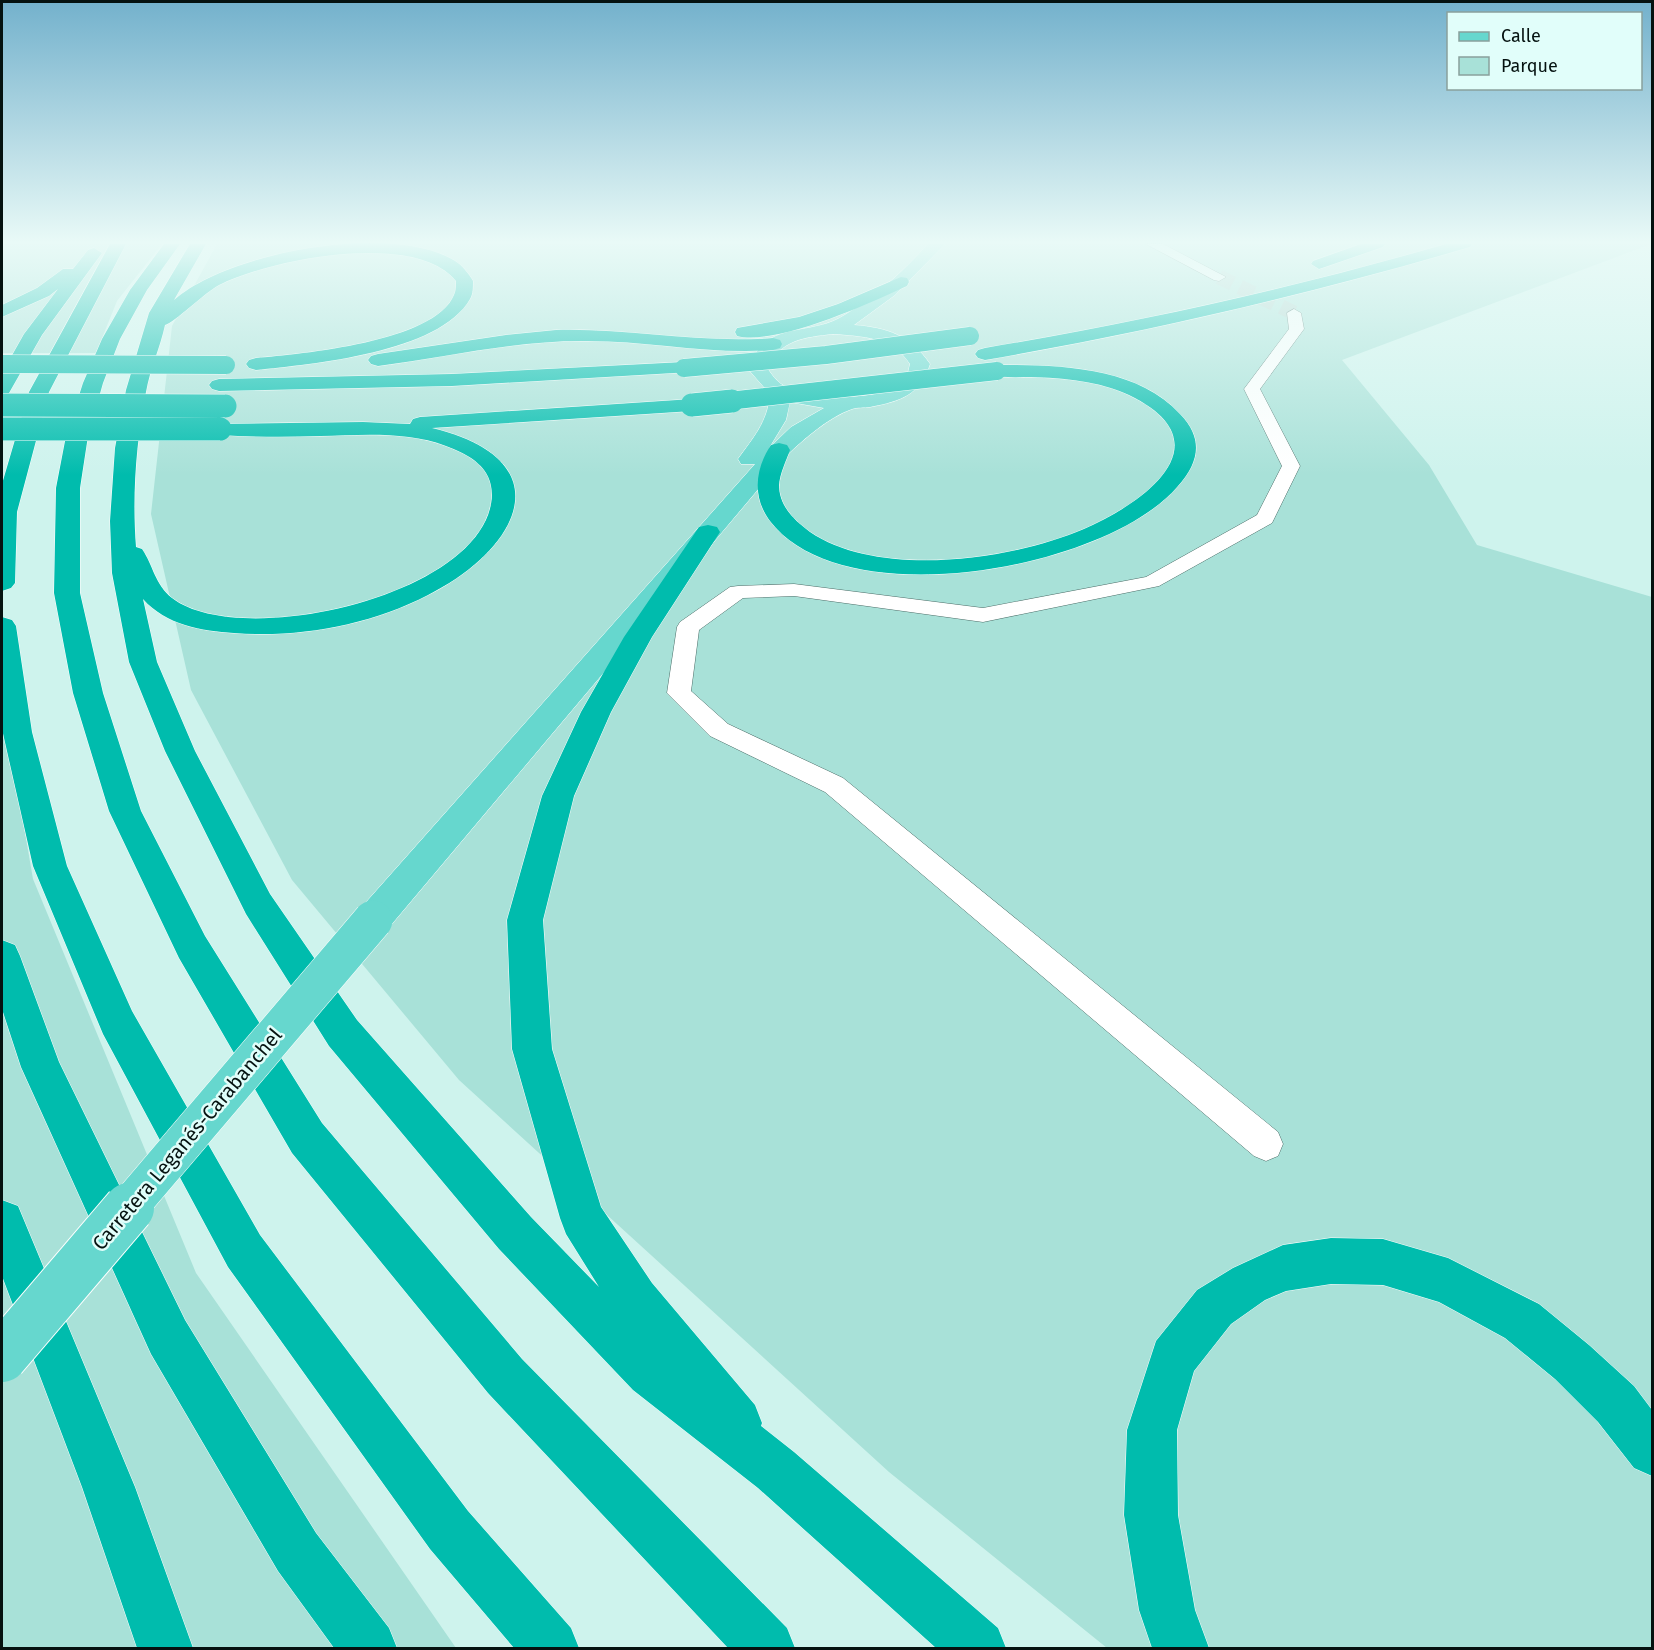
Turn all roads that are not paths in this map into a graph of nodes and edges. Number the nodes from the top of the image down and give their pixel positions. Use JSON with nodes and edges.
{"nodes":[{"id":1,"x":43,"y":321,"type":"edge"},
{"id":2,"x":77,"y":321,"type":"edge"},
{"id":3,"x":121,"y":321,"type":"edge"},
{"id":4,"x":156,"y":321,"type":"edge"},
{"id":5,"x":163,"y":321,"type":"edge"},
{"id":6,"x":436,"y":321,"type":"edge"},
{"id":7,"x":799,"y":321,"type":"edge"},
{"id":8,"x":847,"y":321,"type":"edge"},
{"id":9,"x":1161,"y":321,"type":"edge"},
{"id":10,"x":1296,"y":321,"type":"edge"},
{"id":11,"x":833,"y":329,"type":"junction"},
{"id":12,"x":154,"y":332,"type":"junction"},
{"id":13,"x":583,"y":335,"type":"junction"},
{"id":14,"x":976,"y":335,"type":"dead end"},
{"id":15,"x":773,"y":344,"type":"junction"},
{"id":16,"x":991,"y":362,"type":"junction"},
{"id":17,"x":2,"y":364,"type":"edge"},
{"id":18,"x":256,"y":364,"type":"junction"},
{"id":19,"x":2,"y":384,"type":"edge"},
{"id":20,"x":161,"y":385,"type":"dead end"},
{"id":21,"x":196,"y":385,"type":"dead end"},
{"id":22,"x":689,"y":386,"type":"junction"},
{"id":23,"x":2,"y":389,"type":"edge"},
{"id":24,"x":780,"y":392,"type":"junction"},
{"id":25,"x":467,"y":400,"type":"dead end"},
{"id":26,"x":847,"y":403,"type":"junction"},
{"id":27,"x":2,"y":405,"type":"edge"},
{"id":28,"x":248,"y":405,"type":"dead end"},
{"id":29,"x":223,"y":418,"type":"junction"},
{"id":30,"x":2,"y":429,"type":"edge"},
{"id":31,"x":780,"y":450,"type":"junction"},
{"id":32,"x":122,"y":521,"type":"junction"},
{"id":33,"x":708,"y":531,"type":"junction"},
{"id":34,"x":2,"y":582,"type":"edge"},
{"id":35,"x":2,"y":626,"type":"edge"},
{"id":36,"x":370,"y":914,"type":"junction"},
{"id":37,"x":2,"y":956,"type":"edge"},
{"id":38,"x":1266,"y":1144,"type":"dead end"},
{"id":39,"x":2,"y":1222,"type":"edge"},
{"id":40,"x":2,"y":1331,"type":"edge"},
{"id":41,"x":2,"y":1357,"type":"edge"},
{"id":42,"x":1653,"y":1450,"type":"edge"},
{"id":43,"x":776,"y":1470,"type":"junction"},
{"id":44,"x":165,"y":1648,"type":"edge"},
{"id":45,"x":369,"y":1648,"type":"edge"},
{"id":46,"x":551,"y":1648,"type":"edge"},
{"id":47,"x":767,"y":1648,"type":"edge"},
{"id":48,"x":978,"y":1648,"type":"edge"},
{"id":49,"x":1180,"y":1648,"type":"edge"}],
"edges":[{"from":1,"to":23,"type":"highway"},
{"from":2,"to":34,"type":"highway"},
{"from":3,"to":47,"type":"highway"},
{"from":4,"to":12,"type":"highway"},
{"from":5,"to":12,"type":"highway"},
{"from":6,"to":18,"type":"highway"},
{"from":7,"to":13,"type":"highway"},
{"from":8,"to":11,"type":"main road"},
{"from":9,"to":16,"type":"highway"},
{"from":10,"to":38,"type":"lane"},
{"from":11,"to":15,"type":"main road"},
{"from":11,"to":26,"type":"main road"},
{"from":12,"to":32,"type":"highway"},
{"from":13,"to":15,"type":"highway"},
{"from":13,"to":18,"type":"highway"},
{"from":14,"to":22,"type":"highway","bridge":true},
{"from":15,"to":24,"type":"main road"},
{"from":16,"to":22,"type":"highway","bridge":true},
{"from":16,"to":31,"type":"highway"},
{"from":17,"to":18,"type":"highway","bridge":true},
{"from":19,"to":20,"type":"highway"},
{"from":21,"to":22,"type":"highway"},
{"from":22,"to":25,"type":"highway"},
{"from":22,"to":29,"type":"highway"},
{"from":24,"to":26,"type":"main road"},
{"from":24,"to":36,"type":"main road"},
{"from":26,"to":31,"type":"main road"},
{"from":27,"to":29,"type":"highway","bridge":true},
{"from":28,"to":29,"type":"highway"},
{"from":29,"to":30,"type":"highway","bridge":true},
{"from":29,"to":32,"type":"highway"},
{"from":31,"to":33,"type":"main road"},
{"from":32,"to":43,"type":"highway"},
{"from":33,"to":36,"type":"main road"},
{"from":33,"to":43,"type":"highway"},
{"from":35,"to":46,"type":"highway"},
{"from":36,"to":40,"type":"main road","name":"Carretera Leganés-Carabanchel"},
{"from":36,"to":41,"type":"main road","name":"Carretera Leganés-Carabanchel","bridge":true},
{"from":37,"to":45,"type":"highway"},
{"from":39,"to":44,"type":"highway"},
{"from":42,"to":49,"type":"highway"},
{"from":43,"to":48,"type":"highway"}]}
